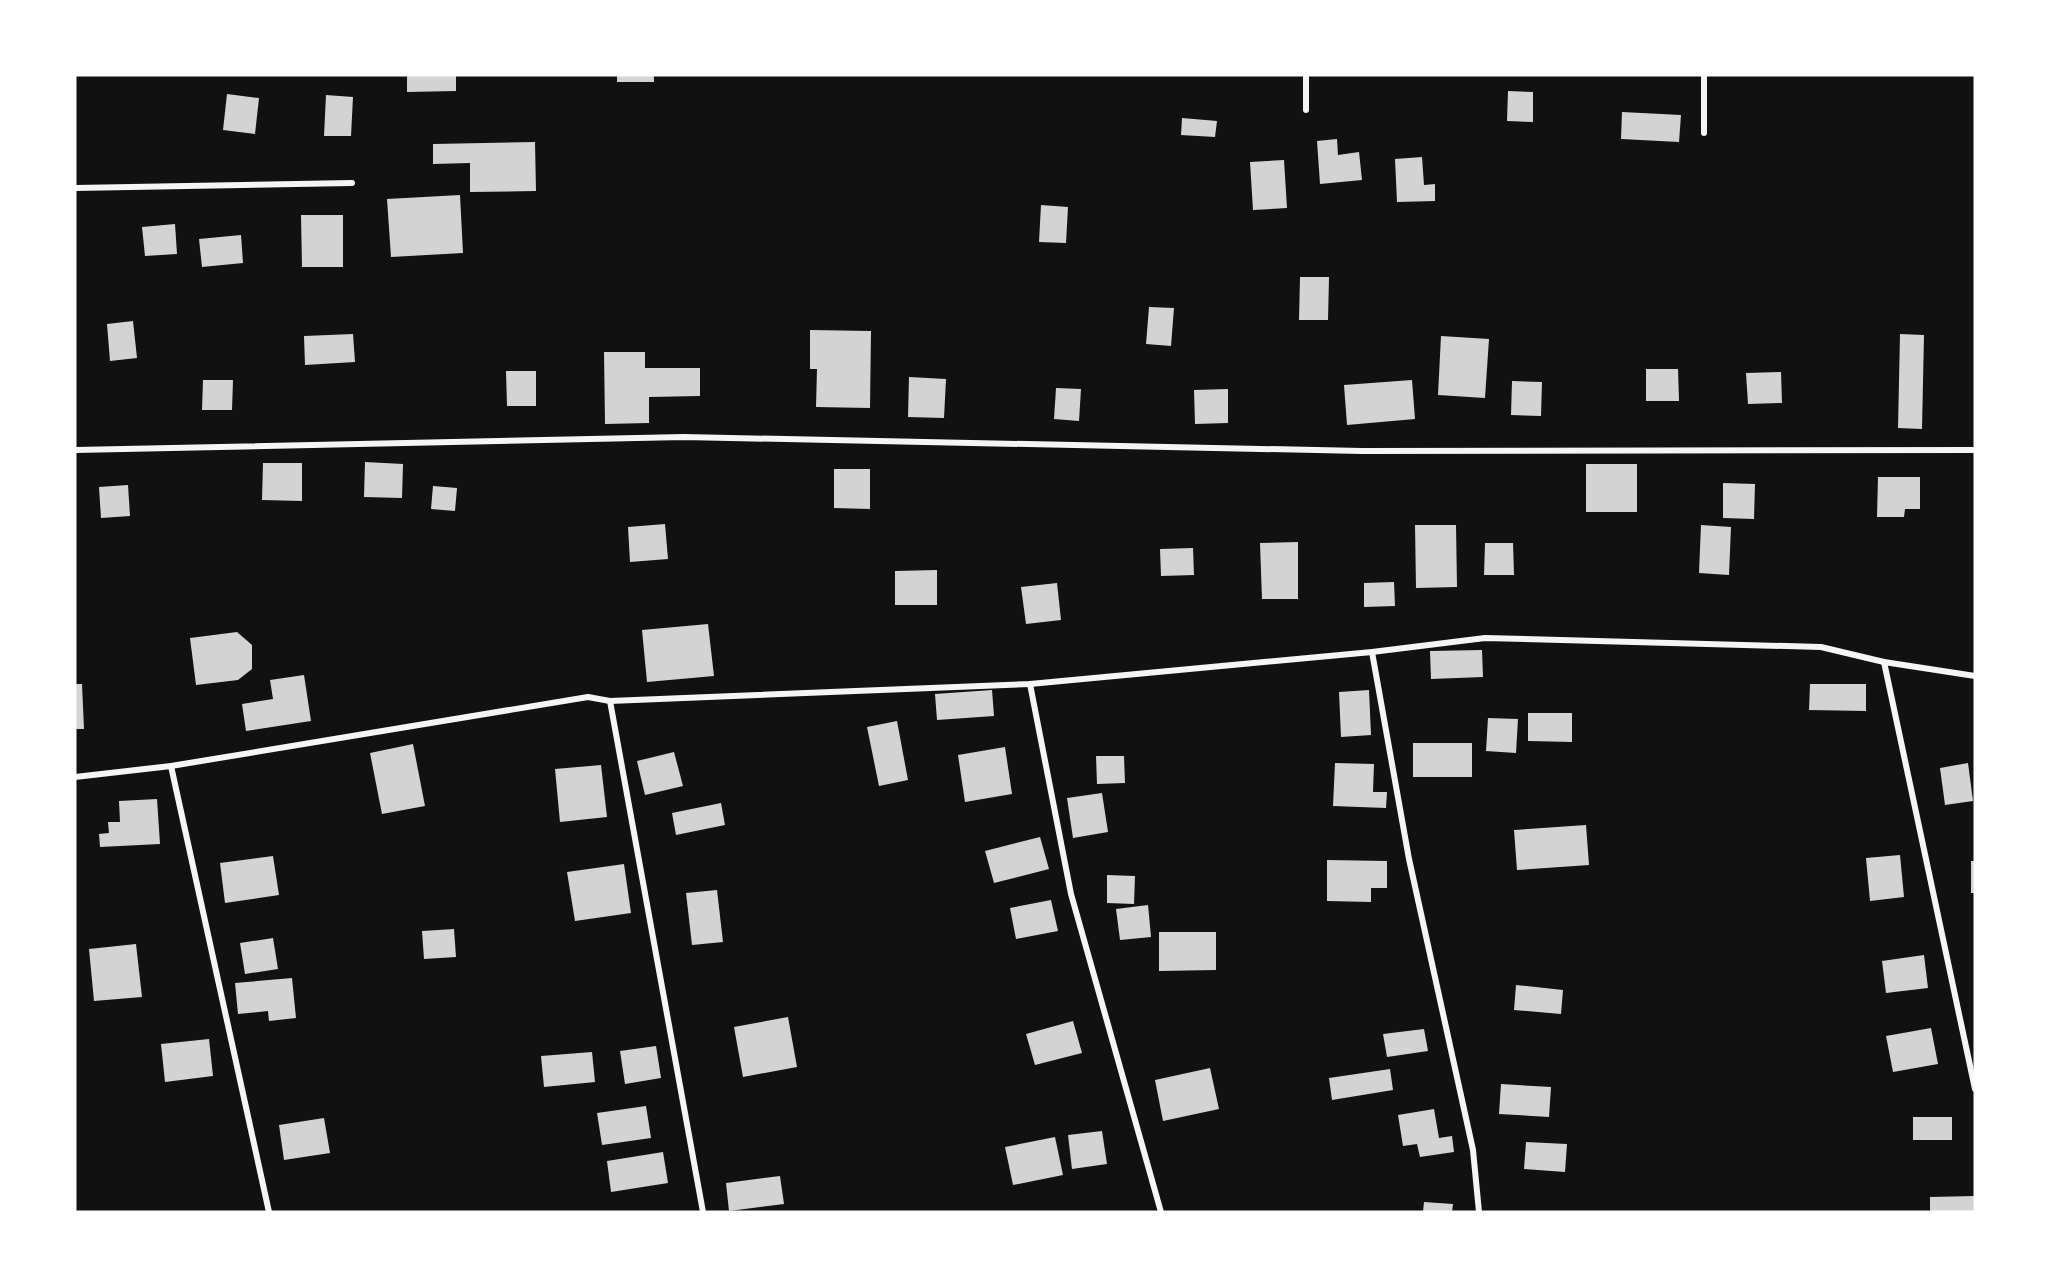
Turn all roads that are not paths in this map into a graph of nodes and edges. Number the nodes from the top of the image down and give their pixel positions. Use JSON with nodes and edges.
{"nodes":[{"id":1,"x":1306,"y":75,"type":"edge"},
{"id":2,"x":1704,"y":75,"type":"edge"},
{"id":3,"x":1306,"y":110,"type":"dead end"},
{"id":4,"x":1704,"y":134,"type":"dead end"},
{"id":5,"x":352,"y":183,"type":"dead end"},
{"id":6,"x":75,"y":188,"type":"edge"},
{"id":7,"x":75,"y":450,"type":"edge"},
{"id":8,"x":1975,"y":450,"type":"edge"},
{"id":9,"x":1372,"y":651,"type":"junction"},
{"id":10,"x":1884,"y":662,"type":"junction"},
{"id":11,"x":1975,"y":676,"type":"edge"},
{"id":12,"x":1030,"y":684,"type":"junction"},
{"id":13,"x":610,"y":701,"type":"junction"},
{"id":14,"x":171,"y":766,"type":"junction"},
{"id":15,"x":75,"y":777,"type":"edge"},
{"id":16,"x":1975,"y":1089,"type":"edge"},
{"id":17,"x":269,"y":1212,"type":"edge"},
{"id":18,"x":703,"y":1212,"type":"edge"},
{"id":19,"x":1161,"y":1212,"type":"edge"},
{"id":20,"x":1479,"y":1212,"type":"edge"}],
"edges":[{"from":1,"to":3,"type":"street"},
{"from":2,"to":4,"type":"street"},
{"from":5,"to":6,"type":"street"},
{"from":7,"to":8,"type":"street"},
{"from":9,"to":10,"type":"street"},
{"from":9,"to":12,"type":"street"},
{"from":9,"to":20,"type":"street"},
{"from":10,"to":11,"type":"street"},
{"from":10,"to":16,"type":"street"},
{"from":12,"to":13,"type":"street"},
{"from":12,"to":19,"type":"street"},
{"from":13,"to":14,"type":"street"},
{"from":13,"to":18,"type":"street"},
{"from":14,"to":15,"type":"street"},
{"from":14,"to":17,"type":"street"}]}
